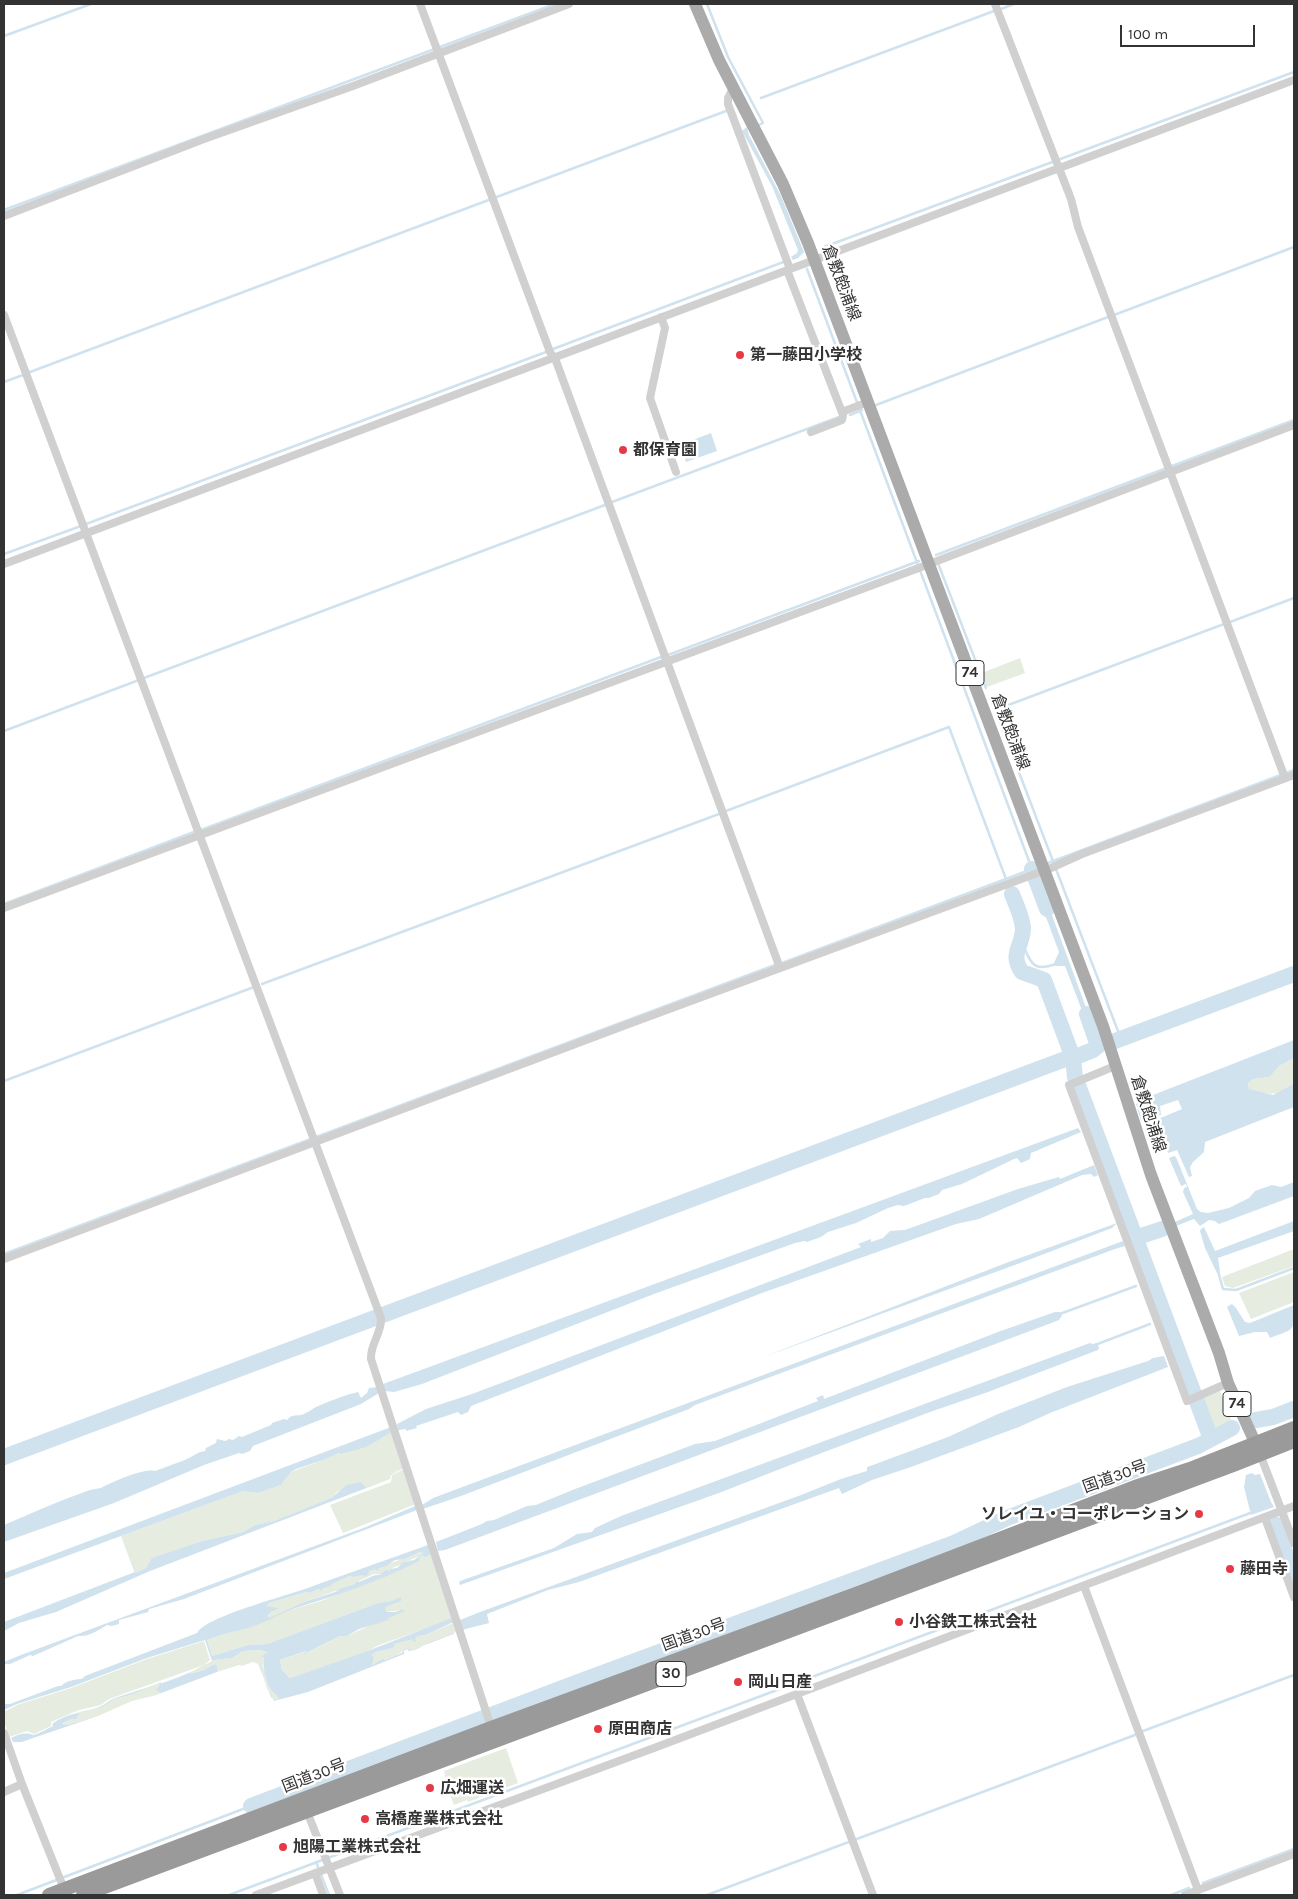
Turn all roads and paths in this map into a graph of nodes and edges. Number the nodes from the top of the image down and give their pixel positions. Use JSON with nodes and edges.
{"nodes":[{"id":1,"x":420,"y":4,"type":"edge"},
{"id":2,"x":569,"y":4,"type":"edge"},
{"id":3,"x":695,"y":4,"type":"edge"},
{"id":4,"x":996,"y":4,"type":"edge"},
{"id":5,"x":437,"y":49,"type":"junction"},
{"id":6,"x":1294,"y":80,"type":"edge"},
{"id":7,"x":733,"y":88,"type":"junction"},
{"id":8,"x":1057,"y":163,"type":"junction"},
{"id":9,"x":4,"y":216,"type":"edge"},
{"id":10,"x":814,"y":259,"type":"junction"},
{"id":11,"x":788,"y":265,"type":"junction"},
{"id":12,"x":4,"y":315,"type":"edge"},
{"id":13,"x":661,"y":317,"type":"junction"},
{"id":14,"x":553,"y":357,"type":"junction"},
{"id":15,"x":861,"y":405,"type":"junction"},
{"id":16,"x":842,"y":412,"type":"junction"},
{"id":17,"x":1294,"y":425,"type":"edge"},
{"id":18,"x":811,"y":432,"type":"dead end"},
{"id":19,"x":1170,"y":469,"type":"junction"},
{"id":20,"x":676,"y":472,"type":"dead end"},
{"id":21,"x":87,"y":533,"type":"junction"},
{"id":22,"x":4,"y":564,"type":"edge"},
{"id":23,"x":922,"y":566,"type":"junction"},
{"id":24,"x":667,"y":660,"type":"junction"},
{"id":25,"x":1283,"y":775,"type":"junction"},
{"id":26,"x":1294,"y":775,"type":"edge"},
{"id":27,"x":200,"y":835,"type":"junction"},
{"id":28,"x":1044,"y":870,"type":"junction"},
{"id":29,"x":4,"y":908,"type":"edge"},
{"id":30,"x":780,"y":968,"type":"junction"},
{"id":31,"x":1115,"y":1066,"type":"junction"},
{"id":32,"x":313,"y":1140,"type":"junction"},
{"id":33,"x":4,"y":1259,"type":"edge"},
{"id":34,"x":1228,"y":1383,"type":"junction"},
{"id":35,"x":1294,"y":1428,"type":"edge"},
{"id":36,"x":1294,"y":1441,"type":"edge"},
{"id":37,"x":1257,"y":1449,"type":"junction"},
{"id":38,"x":1294,"y":1506,"type":"edge"},
{"id":39,"x":1283,"y":1511,"type":"junction"},
{"id":40,"x":1265,"y":1518,"type":"junction"},
{"id":41,"x":1294,"y":1543,"type":"edge"},
{"id":42,"x":1084,"y":1586,"type":"junction"},
{"id":43,"x":1294,"y":1598,"type":"edge"},
{"id":44,"x":797,"y":1694,"type":"junction"},
{"id":45,"x":492,"y":1730,"type":"junction"},
{"id":46,"x":4,"y":1733,"type":"edge"},
{"id":47,"x":22,"y":1784,"type":"junction"},
{"id":48,"x":4,"y":1792,"type":"edge"},
{"id":49,"x":305,"y":1805,"type":"junction"},
{"id":50,"x":1294,"y":1854,"type":"edge"},
{"id":51,"x":323,"y":1867,"type":"junction"},
{"id":52,"x":63,"y":1887,"type":"junction"},
{"id":53,"x":1198,"y":1890,"type":"junction"},
{"id":54,"x":48,"y":1895,"type":"edge"},
{"id":55,"x":82,"y":1895,"type":"edge"},
{"id":56,"x":256,"y":1895,"type":"edge"},
{"id":57,"x":324,"y":1895,"type":"edge"},
{"id":58,"x":340,"y":1895,"type":"edge"},
{"id":59,"x":873,"y":1895,"type":"edge"},
{"id":60,"x":1185,"y":1895,"type":"edge"}],
"edges":[{"from":1,"to":5,"type":"street"},
{"from":2,"to":5,"type":"street"},
{"from":3,"to":7,"type":"main road","name":"倉敷飽浦線","number":"74"},
{"from":4,"to":8,"type":"street"},
{"from":5,"to":9,"type":"street"},
{"from":5,"to":14,"type":"street"},
{"from":6,"to":8,"type":"street"},
{"from":7,"to":10,"type":"main road","name":"倉敷飽浦線","number":"74"},
{"from":7,"to":11,"type":"street"},
{"from":8,"to":10,"type":"street"},
{"from":8,"to":19,"type":"street"},
{"from":10,"to":11,"type":"street"},
{"from":10,"to":15,"type":"main road","name":"倉敷飽浦線","number":"74"},
{"from":11,"to":13,"type":"street"},
{"from":11,"to":16,"type":"street"},
{"from":12,"to":21,"type":"street"},
{"from":13,"to":14,"type":"street"},
{"from":13,"to":20,"type":"street"},
{"from":14,"to":21,"type":"street"},
{"from":14,"to":24,"type":"street"},
{"from":15,"to":16,"type":"street"},
{"from":15,"to":23,"type":"main road","name":"倉敷飽浦線","number":"74"},
{"from":16,"to":18,"type":"street"},
{"from":17,"to":19,"type":"street"},
{"from":19,"to":23,"type":"street"},
{"from":19,"to":25,"type":"street"},
{"from":21,"to":22,"type":"street"},
{"from":21,"to":27,"type":"street"},
{"from":23,"to":24,"type":"street"},
{"from":23,"to":28,"type":"main road","name":"倉敷飽浦線","number":"74"},
{"from":24,"to":27,"type":"street"},
{"from":24,"to":30,"type":"street"},
{"from":25,"to":26,"type":"street"},
{"from":25,"to":28,"type":"street"},
{"from":27,"to":29,"type":"street"},
{"from":27,"to":32,"type":"street"},
{"from":28,"to":30,"type":"street"},
{"from":28,"to":31,"type":"main road","name":"倉敷飽浦線","number":"74"},
{"from":30,"to":32,"type":"street"},
{"from":31,"to":34,"type":"main road","name":"倉敷飽浦線","number":"74"},
{"from":31,"to":34,"type":"street"},
{"from":32,"to":33,"type":"street"},
{"from":32,"to":45,"type":"street"},
{"from":34,"to":37,"type":"main road","name":"倉敷飽浦線","number":"74"},
{"from":35,"to":37,"type":"highway","name":"国道30号","number":"30"},
{"from":36,"to":37,"type":"highway","name":"国道30号","number":"30"},
{"from":37,"to":39,"type":"street"},
{"from":37,"to":45,"type":"highway","name":"国道30号","number":"30"},
{"from":38,"to":39,"type":"street"},
{"from":39,"to":40,"type":"street"},
{"from":39,"to":41,"type":"street"},
{"from":40,"to":42,"type":"street"},
{"from":40,"to":43,"type":"street"},
{"from":42,"to":44,"type":"street"},
{"from":42,"to":53,"type":"street"},
{"from":44,"to":51,"type":"street"},
{"from":44,"to":59,"type":"street"},
{"from":45,"to":49,"type":"highway","name":"国道30号","number":"30"},
{"from":46,"to":47,"type":"street"},
{"from":47,"to":48,"type":"street"},
{"from":47,"to":52,"type":"street"},
{"from":49,"to":51,"type":"street"},
{"from":49,"to":52,"type":"highway","name":"国道30号","number":"30"},
{"from":49,"to":55,"type":"highway","name":"国道30号","number":"30"},
{"from":50,"to":53,"type":"street"},
{"from":51,"to":56,"type":"street"},
{"from":51,"to":57,"type":"street"},
{"from":51,"to":58,"type":"street"},
{"from":52,"to":54,"type":"highway","name":"国道30号","number":"30"},
{"from":53,"to":60,"type":"street"}]}
